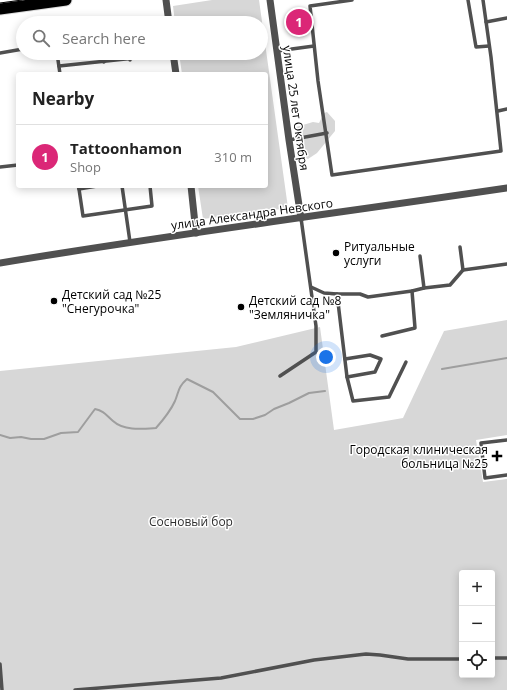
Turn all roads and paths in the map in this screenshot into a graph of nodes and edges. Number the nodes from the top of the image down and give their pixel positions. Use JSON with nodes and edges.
{"nodes":[{"id":1,"x":66,"y":0,"type":"edge"},
{"id":2,"x":166,"y":0,"type":"edge"},
{"id":3,"x":270,"y":0,"type":"edge"},
{"id":4,"x":352,"y":0,"type":"edge"},
{"id":5,"x":468,"y":0,"type":"edge"},
{"id":6,"x":483,"y":0,"type":"edge"},
{"id":7,"x":0,"y":9,"type":"edge"},
{"id":8,"x":168,"y":16,"type":"edge"},
{"id":9,"x":507,"y":18,"type":"edge"},
{"id":10,"x":486,"y":22,"type":"junction"},
{"id":11,"x":314,"y":46,"type":"junction"},
{"id":12,"x":489,"y":46,"type":"junction"},
{"id":13,"x":16,"y":50,"type":"edge"},
{"id":14,"x":276,"y":52,"type":"junction"},
{"id":15,"x":0,"y":53,"type":"edge"},
{"id":16,"x":58,"y":60,"type":"edge"},
{"id":17,"x":130,"y":60,"type":"edge"},
{"id":18,"x":174,"y":60,"type":"edge"},
{"id":19,"x":104,"y":62,"type":"joint"},
{"id":20,"x":59,"y":66,"type":"junction"},
{"id":21,"x":60,"y":72,"type":"edge"},
{"id":22,"x":176,"y":72,"type":"edge"},
{"id":23,"x":507,"y":108,"type":"edge"},
{"id":24,"x":498,"y":111,"type":"junction"},
{"id":25,"x":327,"y":134,"type":"junction"},
{"id":26,"x":289,"y":140,"type":"junction"},
{"id":27,"x":16,"y":165,"type":"edge"},
{"id":28,"x":0,"y":167,"type":"edge"},
{"id":29,"x":78,"y":188,"type":"edge"},
{"id":30,"x":122,"y":188,"type":"edge"},
{"id":31,"x":150,"y":188,"type":"edge"},
{"id":32,"x":191,"y":188,"type":"edge"},
{"id":33,"x":507,"y":188,"type":"edge"},
{"id":34,"x":126,"y":210,"type":"junction"},
{"id":35,"x":302,"y":218,"type":"junction"},
{"id":36,"x":196,"y":233,"type":"junction"},
{"id":37,"x":130,"y":242,"type":"junction"},
{"id":38,"x":460,"y":247,"type":"dead end"},
{"id":39,"x":420,"y":256,"type":"dead end"},
{"id":40,"x":0,"y":263,"type":"edge"},
{"id":41,"x":507,"y":264,"type":"edge"},
{"id":42,"x":463,"y":270,"type":"junction"},
{"id":43,"x":311,"y":287,"type":"junction"},
{"id":44,"x":424,"y":288,"type":"junction"},
{"id":45,"x":412,"y":291,"type":"junction"},
{"id":46,"x":337,"y":294,"type":"junction"},
{"id":47,"x":382,"y":336,"type":"dead end"},
{"id":48,"x":345,"y":359,"type":"junction"},
{"id":49,"x":406,"y":362,"type":"dead end"},
{"id":50,"x":280,"y":376,"type":"dead end"},
{"id":51,"x":347,"y":377,"type":"junction"},
{"id":52,"x":507,"y":440,"type":"edge"},
{"id":53,"x":507,"y":475,"type":"edge"},
{"id":54,"x":495,"y":658,"type":"edge"},
{"id":55,"x":507,"y":658,"type":"edge"},
{"id":56,"x":459,"y":659,"type":"edge"},
{"id":57,"x":0,"y":664,"type":"edge"},
{"id":58,"x":2,"y":690,"type":"edge"},
{"id":59,"x":75,"y":690,"type":"edge"}],
"edges":[{"from":1,"to":7,"type":"highway"},
{"from":2,"to":8,"type":"street"},
{"from":3,"to":14,"type":"street","name":"улица 25 лет Октября"},
{"from":4,"to":11,"type":"lane"},
{"from":5,"to":12,"type":"lane"},
{"from":6,"to":10,"type":"lane"},
{"from":9,"to":10,"type":"lane"},
{"from":10,"to":12,"type":"lane"},
{"from":11,"to":14,"type":"lane"},
{"from":11,"to":25,"type":"lane"},
{"from":12,"to":24,"type":"lane"},
{"from":13,"to":15,"type":"lane"},
{"from":14,"to":26,"type":"street","name":"улица 25 лет Октября"},
{"from":16,"to":20,"type":"lane"},
{"from":17,"to":19,"type":"lane"},
{"from":18,"to":22,"type":"street"},
{"from":19,"to":20,"type":"lane"},
{"from":20,"to":21,"type":"lane"},
{"from":23,"to":24,"type":"lane"},
{"from":24,"to":25,"type":"lane"},
{"from":25,"to":26,"type":"lane"},
{"from":26,"to":35,"type":"street","name":"улица 25 лет Октября"},
{"from":27,"to":28,"type":"lane"},
{"from":29,"to":34,"type":"lane"},
{"from":30,"to":34,"type":"lane"},
{"from":31,"to":34,"type":"lane"},
{"from":32,"to":36,"type":"street"},
{"from":33,"to":35,"type":"street","name":"улица Александра Невского"},
{"from":34,"to":37,"type":"lane"},
{"from":35,"to":36,"type":"street","name":"улица Александра Невского"},
{"from":35,"to":43,"type":"lane"},
{"from":36,"to":37,"type":"street","name":"улица Александра Невского"},
{"from":37,"to":40,"type":"street","name":"улица Александра Невского"},
{"from":38,"to":42,"type":"lane"},
{"from":39,"to":44,"type":"lane"},
{"from":41,"to":42,"type":"lane"},
{"from":42,"to":44,"type":"lane"},
{"from":43,"to":46,"type":"lane"},
{"from":43,"to":50,"type":"lane"},
{"from":44,"to":45,"type":"lane"},
{"from":45,"to":46,"type":"lane"},
{"from":45,"to":47,"type":"lane"},
{"from":46,"to":48,"type":"lane"},
{"from":48,"to":51,"type":"lane"},
{"from":48,"to":51,"type":"lane"},
{"from":49,"to":51,"type":"lane"},
{"from":52,"to":53,"type":"lane"},
{"from":54,"to":55,"type":"lane"},
{"from":56,"to":59,"type":"lane"},
{"from":57,"to":58,"type":"lane"}]}
